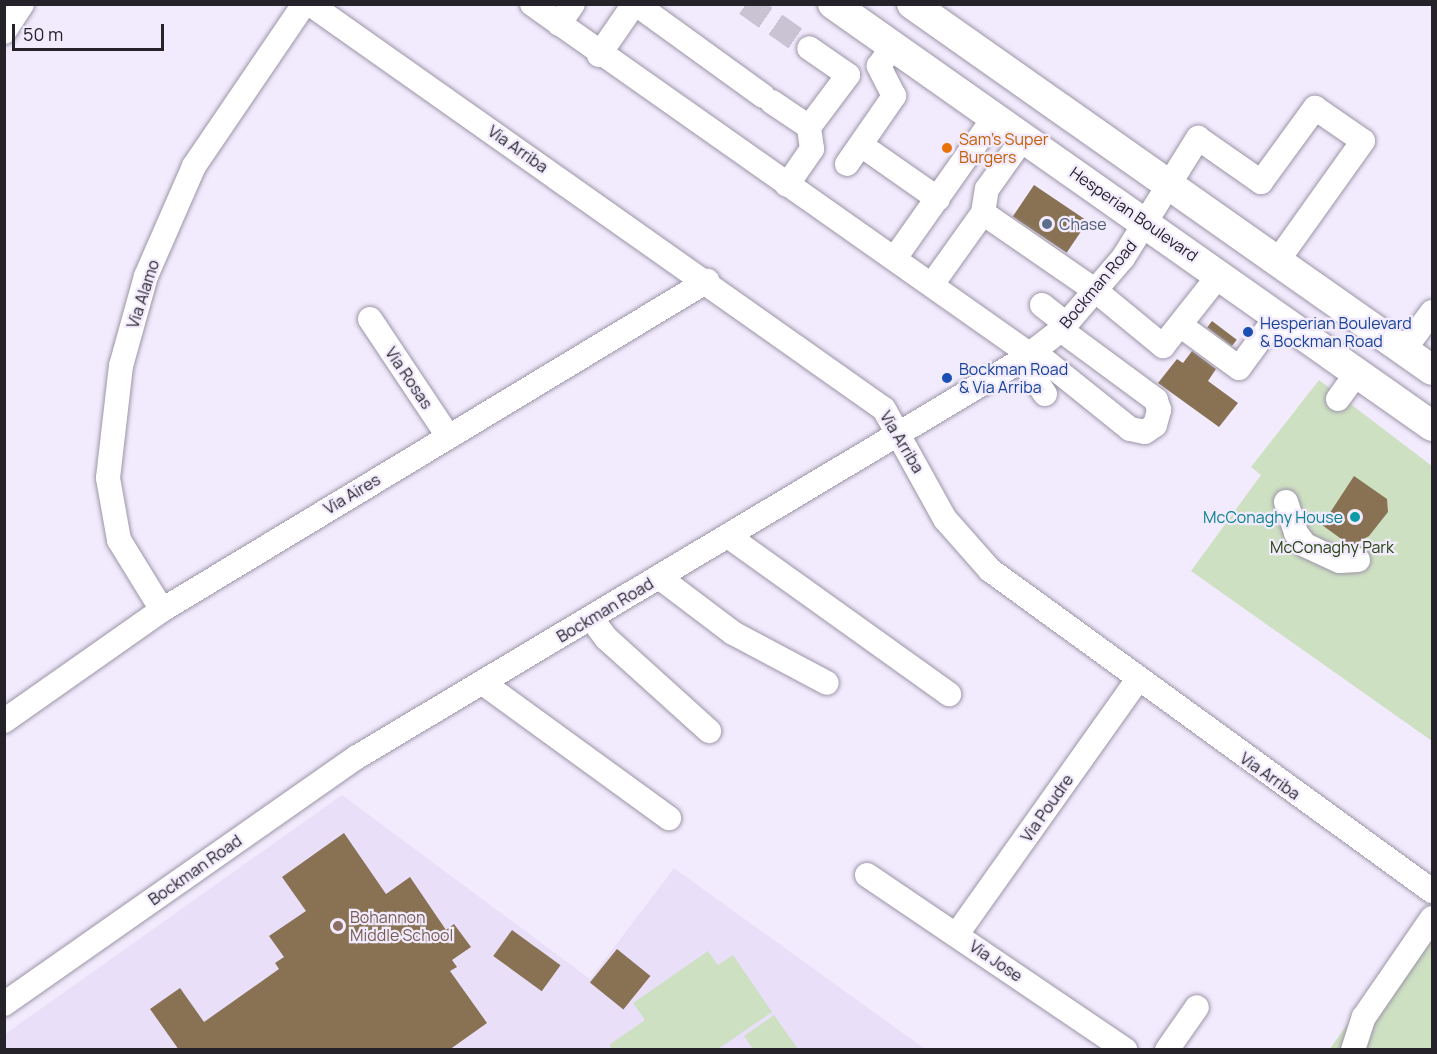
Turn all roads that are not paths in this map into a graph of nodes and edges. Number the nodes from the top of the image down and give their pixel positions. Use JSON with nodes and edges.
{"nodes":[{"id":1,"x":22,"y":4,"type":"edge"},
{"id":2,"x":304,"y":4,"type":"edge"},
{"id":3,"x":310,"y":4,"type":"edge"},
{"id":4,"x":532,"y":4,"type":"edge"},
{"id":5,"x":573,"y":4,"type":"edge"},
{"id":6,"x":635,"y":4,"type":"edge"},
{"id":7,"x":833,"y":4,"type":"edge"},
{"id":8,"x":912,"y":4,"type":"edge"},
{"id":9,"x":559,"y":24,"type":"junction"},
{"id":10,"x":4,"y":32,"type":"edge"},
{"id":11,"x":893,"y":45,"type":"junction"},
{"id":12,"x":809,"y":48,"type":"tunnel mouth"},
{"id":13,"x":599,"y":55,"type":"junction"},
{"id":14,"x":994,"y":116,"type":"junction"},
{"id":15,"x":809,"y":127,"type":"junction"},
{"id":16,"x":1024,"y":137,"type":"junction"},
{"id":17,"x":787,"y":185,"type":"junction"},
{"id":18,"x":1172,"y":185,"type":"junction"},
{"id":19,"x":938,"y":199,"type":"junction"},
{"id":20,"x":983,"y":213,"type":"junction"},
{"id":21,"x":1147,"y":224,"type":"junction"},
{"id":22,"x":895,"y":258,"type":"junction"},
{"id":23,"x":1278,"y":260,"type":"junction"},
{"id":24,"x":1219,"y":275,"type":"junction"},
{"id":25,"x":707,"y":281,"type":"junction"},
{"id":26,"x":933,"y":284,"type":"junction"},
{"id":27,"x":1096,"y":291,"type":"junction"},
{"id":28,"x":1042,"y":305,"type":"dead end"},
{"id":29,"x":1432,"y":315,"type":"edge"},
{"id":30,"x":1277,"y":316,"type":"junction"},
{"id":31,"x":370,"y":320,"type":"dead end"},
{"id":32,"x":1180,"y":325,"type":"junction"},
{"id":33,"x":1063,"y":327,"type":"junction"},
{"id":34,"x":1404,"y":350,"type":"junction"},
{"id":35,"x":1028,"y":355,"type":"junction"},
{"id":36,"x":1432,"y":370,"type":"edge"},
{"id":37,"x":1357,"y":373,"type":"junction"},
{"id":38,"x":1045,"y":394,"type":"dead end"},
{"id":39,"x":1338,"y":399,"type":"dead end"},
{"id":40,"x":1432,"y":426,"type":"edge"},
{"id":41,"x":899,"y":435,"type":"junction"},
{"id":42,"x":448,"y":436,"type":"junction"},
{"id":43,"x":1286,"y":501,"type":"dead end"},
{"id":44,"x":728,"y":536,"type":"junction"},
{"id":45,"x":1358,"y":560,"type":"dead end"},
{"id":46,"x":659,"y":578,"type":"junction"},
{"id":47,"x":162,"y":610,"type":"junction"},
{"id":48,"x":591,"y":618,"type":"junction"},
{"id":49,"x":1137,"y":681,"type":"junction"},
{"id":50,"x":483,"y":682,"type":"junction"},
{"id":51,"x":827,"y":683,"type":"dead end"},
{"id":52,"x":949,"y":694,"type":"dead end"},
{"id":53,"x":4,"y":721,"type":"edge"},
{"id":54,"x":709,"y":732,"type":"dead end"},
{"id":55,"x":669,"y":818,"type":"dead end"},
{"id":56,"x":867,"y":875,"type":"dead end"},
{"id":57,"x":1432,"y":891,"type":"edge"},
{"id":58,"x":1432,"y":918,"type":"edge"},
{"id":59,"x":957,"y":934,"type":"junction"},
{"id":60,"x":4,"y":1004,"type":"edge"},
{"id":61,"x":1197,"y":1007,"type":"dead end"},
{"id":62,"x":1125,"y":1050,"type":"edge"},
{"id":63,"x":1167,"y":1050,"type":"edge"},
{"id":64,"x":1353,"y":1050,"type":"edge"}],
"edges":[{"from":1,"to":10,"type":"street"},
{"from":2,"to":47,"type":"street","name":"Via Alamo"},
{"from":3,"to":25,"type":"street","name":"Via Arriba"},
{"from":4,"to":9,"type":"street"},
{"from":5,"to":9,"type":"street"},
{"from":6,"to":13,"type":"street"},
{"from":6,"to":15,"type":"street"},
{"from":7,"to":11,"type":"main road","name":"Hesperian Boulevard"},
{"from":8,"to":18,"type":"main road"},
{"from":9,"to":13,"type":"street"},
{"from":11,"to":14,"type":"main road","name":"Hesperian Boulevard"},
{"from":11,"to":19,"type":"street"},
{"from":12,"to":15,"type":"street"},
{"from":13,"to":17,"type":"street"},
{"from":14,"to":16,"type":"main road","name":"Hesperian Boulevard"},
{"from":14,"to":19,"type":"street"},
{"from":15,"to":17,"type":"street"},
{"from":16,"to":20,"type":"street"},
{"from":16,"to":21,"type":"main road","name":"Hesperian Boulevard"},
{"from":17,"to":22,"type":"street"},
{"from":18,"to":21,"type":"street","name":"Bockman Road"},
{"from":18,"to":23,"type":"main road"},
{"from":18,"to":23,"type":"street","name":"Bockman Road"},
{"from":19,"to":22,"type":"street"},
{"from":20,"to":26,"type":"street"},
{"from":20,"to":27,"type":"street"},
{"from":21,"to":24,"type":"main road","name":"Hesperian Boulevard"},
{"from":21,"to":27,"type":"street","name":"Bockman Road"},
{"from":22,"to":26,"type":"street"},
{"from":23,"to":34,"type":"main road"},
{"from":24,"to":30,"type":"main road","name":"Hesperian Boulevard"},
{"from":24,"to":32,"type":"street"},
{"from":25,"to":41,"type":"street","name":"Via Arriba"},
{"from":25,"to":42,"type":"street","name":"Via Aires"},
{"from":26,"to":35,"type":"street"},
{"from":27,"to":32,"type":"street"},
{"from":27,"to":33,"type":"street","name":"Bockman Road"},
{"from":28,"to":33,"type":"street"},
{"from":29,"to":34,"type":"street"},
{"from":30,"to":32,"type":"street"},
{"from":30,"to":37,"type":"main road","name":"Hesperian Boulevard"},
{"from":31,"to":42,"type":"street","name":"Via Rosas"},
{"from":33,"to":35,"type":"street","name":"Bockman Road"},
{"from":33,"to":35,"type":"street"},
{"from":34,"to":36,"type":"main road"},
{"from":35,"to":38,"type":"street"},
{"from":35,"to":41,"type":"street","name":"Bockman Road"},
{"from":37,"to":39,"type":"street"},
{"from":37,"to":40,"type":"main road","name":"Hesperian Boulevard"},
{"from":41,"to":44,"type":"street","name":"Bockman Road"},
{"from":41,"to":49,"type":"street","name":"Via Arriba"},
{"from":42,"to":47,"type":"street","name":"Via Aires"},
{"from":43,"to":45,"type":"street"},
{"from":44,"to":46,"type":"street","name":"Bockman Road"},
{"from":44,"to":52,"type":"street"},
{"from":46,"to":48,"type":"street","name":"Bockman Road"},
{"from":46,"to":51,"type":"street"},
{"from":47,"to":53,"type":"street","name":"Via Aires"},
{"from":48,"to":50,"type":"street","name":"Bockman Road"},
{"from":48,"to":54,"type":"street"},
{"from":49,"to":57,"type":"street","name":"Via Arriba"},
{"from":49,"to":59,"type":"street","name":"Via Poudre"},
{"from":50,"to":55,"type":"street"},
{"from":50,"to":60,"type":"street","name":"Bockman Road"},
{"from":56,"to":59,"type":"street","name":"Via Jose"},
{"from":58,"to":64,"type":"street"},
{"from":59,"to":62,"type":"street","name":"Via Jose"},
{"from":61,"to":63,"type":"street"}]}
